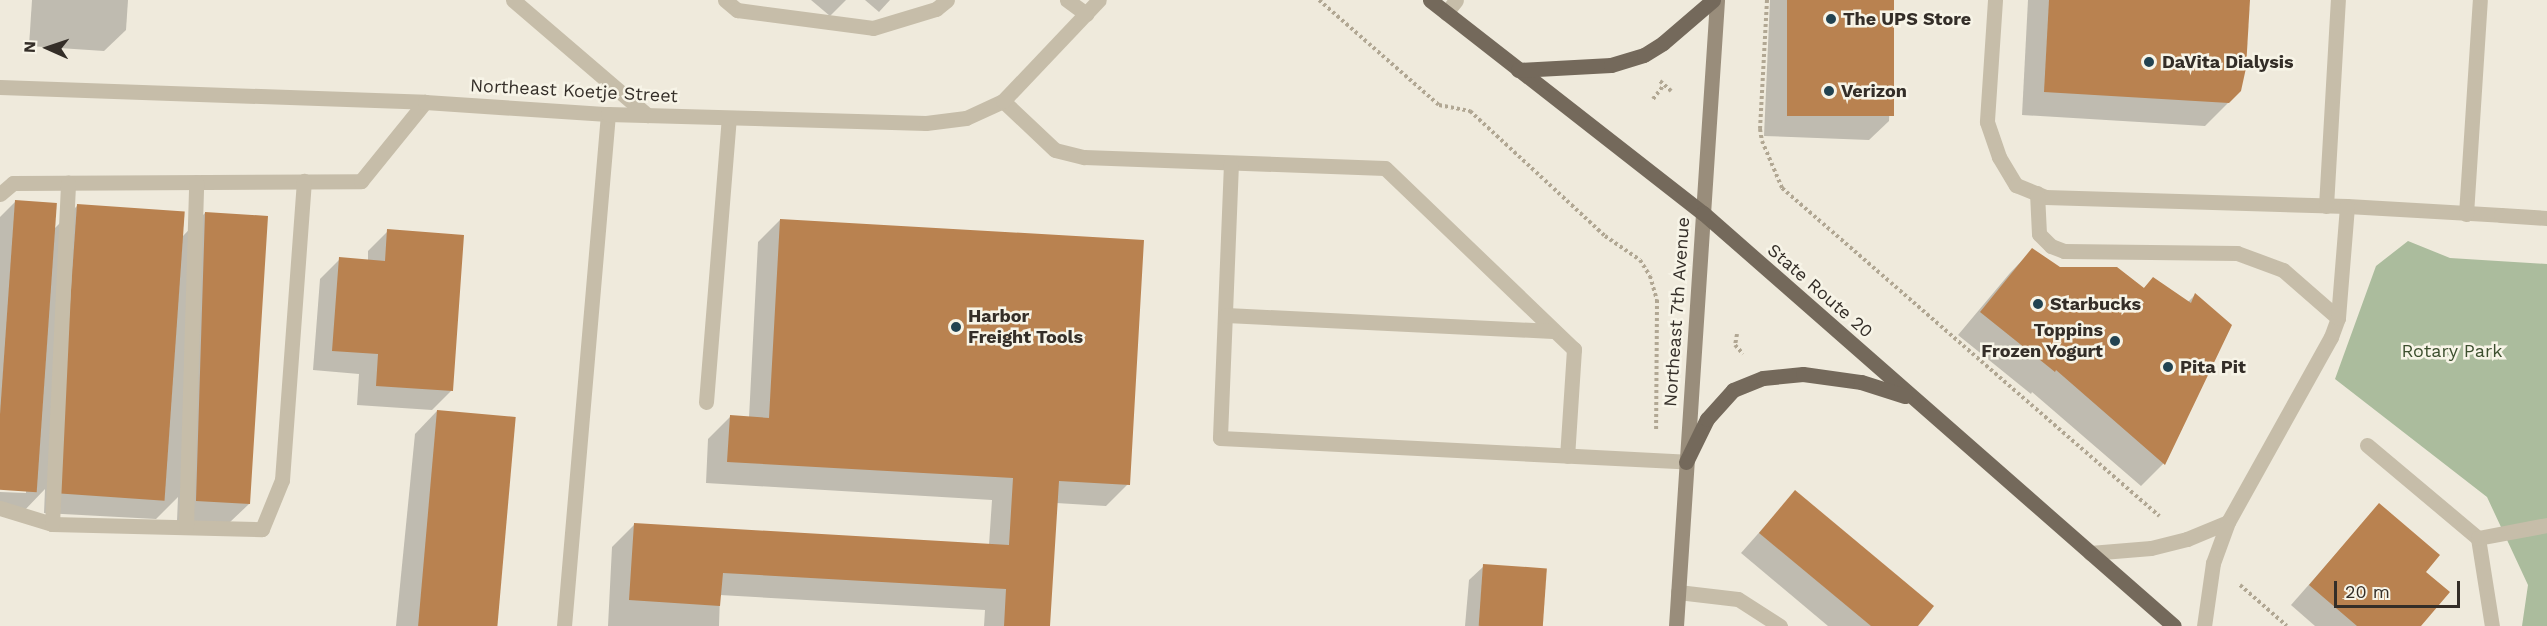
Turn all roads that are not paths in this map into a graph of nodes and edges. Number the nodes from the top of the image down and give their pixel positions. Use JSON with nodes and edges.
{"nodes":[{"id":1,"x":513,"y":0,"type":"edge"},
{"id":2,"x":725,"y":0,"type":"edge"},
{"id":3,"x":947,"y":0,"type":"edge"},
{"id":4,"x":1067,"y":0,"type":"edge"},
{"id":5,"x":1099,"y":0,"type":"edge"},
{"id":6,"x":1430,"y":0,"type":"edge"},
{"id":7,"x":1456,"y":0,"type":"edge"},
{"id":8,"x":1715,"y":0,"type":"edge"},
{"id":9,"x":1995,"y":0,"type":"edge"},
{"id":10,"x":2338,"y":0,"type":"edge"},
{"id":11,"x":2480,"y":0,"type":"edge"},
{"id":12,"x":1446,"y":13,"type":"junction"},
{"id":13,"x":1086,"y":14,"type":"junction"},
{"id":14,"x":1518,"y":70,"type":"junction"},
{"id":15,"x":0,"y":87,"type":"edge"},
{"id":16,"x":1003,"y":101,"type":"junction"},
{"id":17,"x":425,"y":102,"type":"junction"},
{"id":18,"x":608,"y":114,"type":"junction"},
{"id":19,"x":646,"y":115,"type":"junction"},
{"id":20,"x":729,"y":118,"type":"junction"},
{"id":21,"x":1231,"y":163,"type":"junction"},
{"id":22,"x":304,"y":181,"type":"junction"},
{"id":23,"x":68,"y":182,"type":"junction"},
{"id":24,"x":196,"y":182,"type":"junction"},
{"id":25,"x":2037,"y":193,"type":"junction"},
{"id":26,"x":0,"y":194,"type":"edge"},
{"id":27,"x":2326,"y":206,"type":"junction"},
{"id":28,"x":2347,"y":206,"type":"junction"},
{"id":29,"x":1702,"y":213,"type":"junction"},
{"id":30,"x":2466,"y":214,"type":"junction"},
{"id":31,"x":2547,"y":218,"type":"edge"},
{"id":32,"x":1226,"y":315,"type":"junction"},
{"id":33,"x":2338,"y":318,"type":"junction"},
{"id":34,"x":1553,"y":331,"type":"junction"},
{"id":35,"x":1914,"y":399,"type":"junction"},
{"id":36,"x":706,"y":402,"type":"dead end"},
{"id":37,"x":2367,"y":445,"type":"dead end"},
{"id":38,"x":1567,"y":456,"type":"junction"},
{"id":39,"x":1686,"y":462,"type":"junction"},
{"id":40,"x":0,"y":508,"type":"edge"},
{"id":41,"x":2228,"y":522,"type":"junction"},
{"id":42,"x":52,"y":524,"type":"junction"},
{"id":43,"x":2547,"y":525,"type":"edge"},
{"id":44,"x":186,"y":527,"type":"junction"},
{"id":45,"x":2478,"y":538,"type":"junction"},
{"id":46,"x":2090,"y":553,"type":"junction"},
{"id":47,"x":1678,"y":592,"type":"junction"},
{"id":48,"x":564,"y":626,"type":"edge"},
{"id":49,"x":1676,"y":626,"type":"edge"},
{"id":50,"x":1780,"y":626,"type":"edge"},
{"id":51,"x":2174,"y":626,"type":"edge"},
{"id":52,"x":2204,"y":626,"type":"edge"},
{"id":53,"x":2492,"y":626,"type":"edge"}],
"edges":[{"from":1,"to":19,"type":"street"},
{"from":2,"to":3,"type":"street"},
{"from":4,"to":13,"type":"street"},
{"from":5,"to":13,"type":"street","name":"Northeast Koetje Street"},
{"from":6,"to":12,"type":"main road","name":"State Route 20"},
{"from":7,"to":12,"type":"street"},
{"from":8,"to":14,"type":"main road"},
{"from":8,"to":29,"type":"street","name":"Northeast 7th Avenue"},
{"from":9,"to":25,"type":"street"},
{"from":10,"to":27,"type":"street"},
{"from":11,"to":30,"type":"street"},
{"from":12,"to":14,"type":"main road","name":"State Route 20"},
{"from":13,"to":16,"type":"street","name":"Northeast Koetje Street"},
{"from":14,"to":29,"type":"main road","name":"State Route 20"},
{"from":15,"to":17,"type":"street","name":"Northeast Koetje Street"},
{"from":16,"to":20,"type":"street","name":"Northeast Koetje Street"},
{"from":16,"to":21,"type":"street"},
{"from":17,"to":18,"type":"street","name":"Northeast Koetje Street"},
{"from":17,"to":22,"type":"street"},
{"from":18,"to":19,"type":"street","name":"Northeast Koetje Street"},
{"from":18,"to":48,"type":"street"},
{"from":19,"to":20,"type":"street","name":"Northeast Koetje Street"},
{"from":20,"to":36,"type":"street"},
{"from":21,"to":32,"type":"street"},
{"from":21,"to":34,"type":"street"},
{"from":22,"to":24,"type":"street"},
{"from":22,"to":44,"type":"street"},
{"from":23,"to":24,"type":"street"},
{"from":23,"to":26,"type":"street"},
{"from":23,"to":42,"type":"street"},
{"from":24,"to":44,"type":"street"},
{"from":25,"to":27,"type":"street"},
{"from":25,"to":33,"type":"street"},
{"from":27,"to":28,"type":"street"},
{"from":28,"to":30,"type":"street"},
{"from":28,"to":33,"type":"street"},
{"from":29,"to":35,"type":"main road","name":"State Route 20"},
{"from":29,"to":39,"type":"street","name":"Northeast 7th Avenue"},
{"from":30,"to":31,"type":"street"},
{"from":32,"to":34,"type":"street"},
{"from":32,"to":38,"type":"street"},
{"from":33,"to":41,"type":"street"},
{"from":34,"to":38,"type":"street"},
{"from":35,"to":39,"type":"main road"},
{"from":35,"to":46,"type":"main road","name":"State Route 20"},
{"from":37,"to":45,"type":"street"},
{"from":38,"to":39,"type":"street"},
{"from":39,"to":47,"type":"street","name":"Northeast 7th Avenue"},
{"from":40,"to":42,"type":"street"},
{"from":41,"to":46,"type":"street"},
{"from":41,"to":52,"type":"street"},
{"from":42,"to":44,"type":"street"},
{"from":43,"to":45,"type":"street"},
{"from":45,"to":53,"type":"street"},
{"from":46,"to":51,"type":"main road","name":"State Route 20"},
{"from":47,"to":49,"type":"street","name":"Northeast 7th Avenue"},
{"from":47,"to":50,"type":"street"}]}
